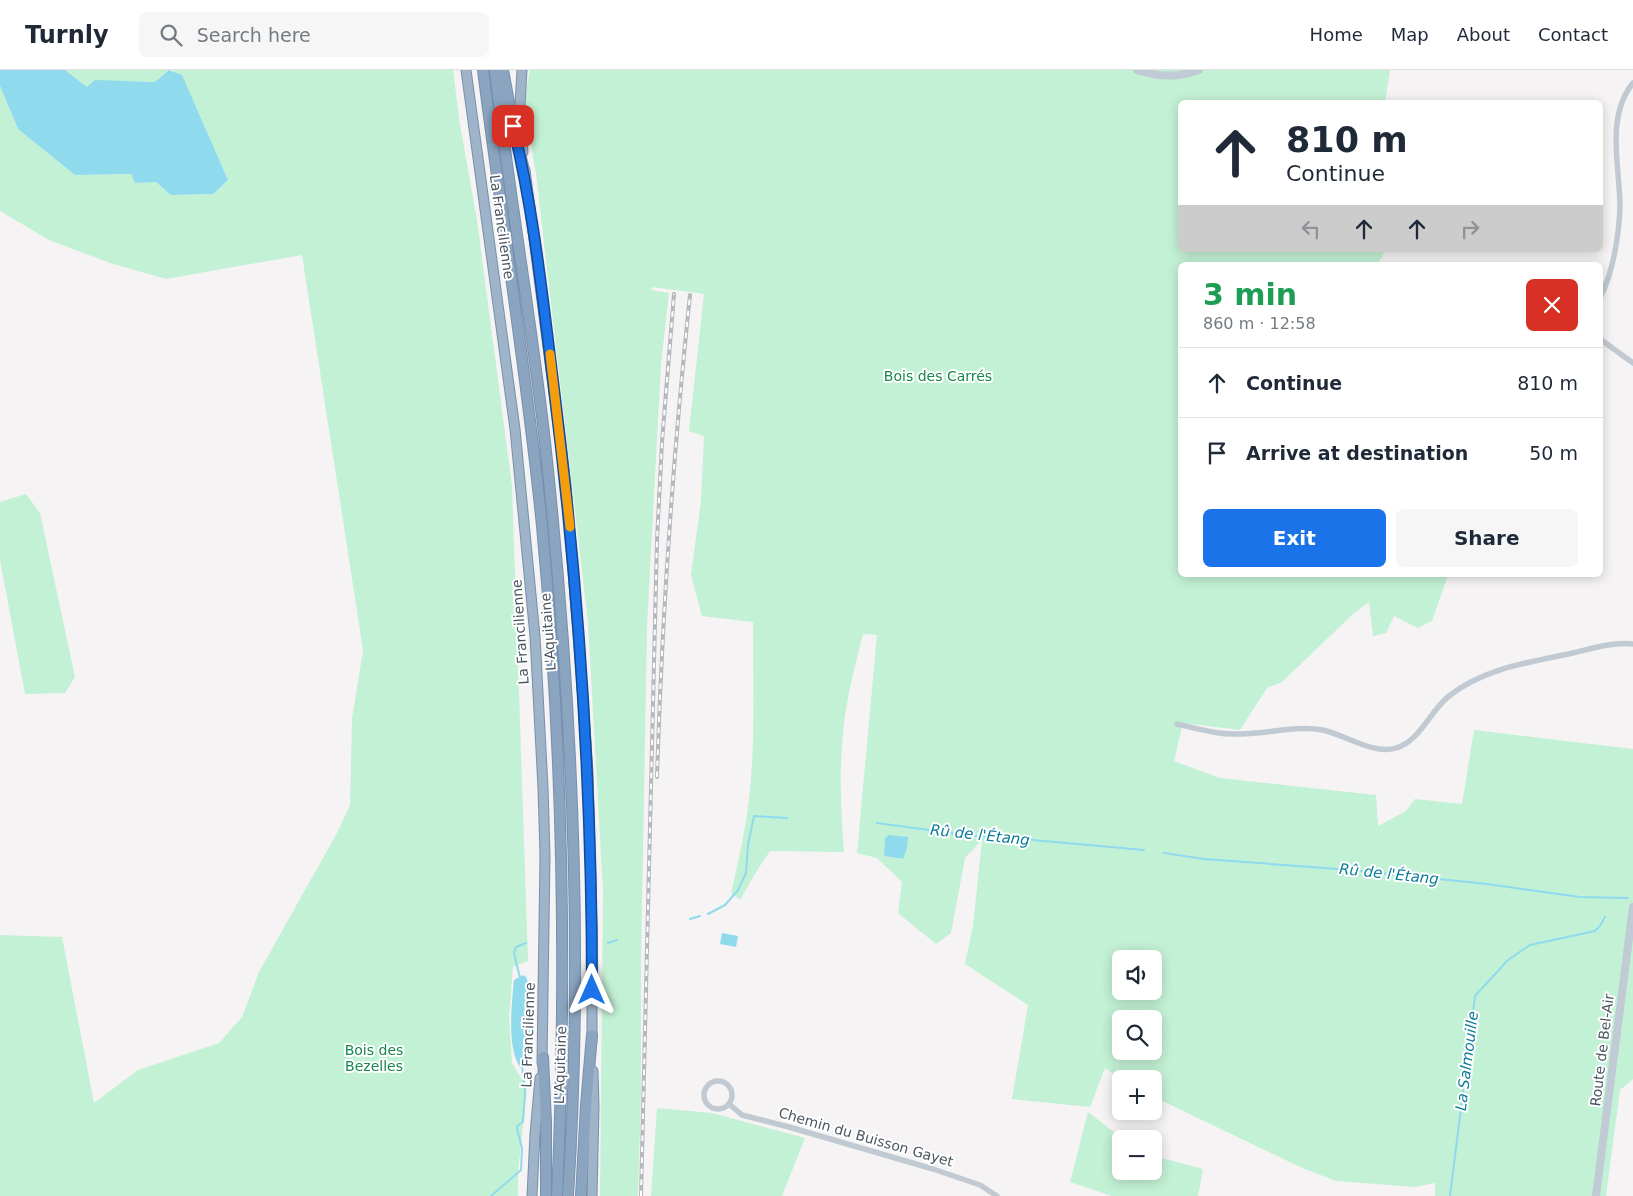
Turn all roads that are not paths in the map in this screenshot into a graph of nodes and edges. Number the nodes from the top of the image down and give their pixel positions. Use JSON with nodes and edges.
{"nodes":[{"id":1,"x":466,"y":70,"type":"edge"},
{"id":2,"x":483,"y":70,"type":"edge"},
{"id":3,"x":495,"y":70,"type":"edge"},
{"id":4,"x":503,"y":70,"type":"edge"},
{"id":5,"x":522,"y":70,"type":"edge"},
{"id":6,"x":1137,"y":70,"type":"edge"},
{"id":7,"x":1199,"y":70,"type":"edge"},
{"id":8,"x":1633,"y":83,"type":"edge"},
{"id":9,"x":525,"y":175,"type":"junction"},
{"id":10,"x":1603,"y":292,"type":"edge"},
{"id":11,"x":1603,"y":342,"type":"edge"},
{"id":12,"x":1633,"y":363,"type":"edge"},
{"id":13,"x":1633,"y":644,"type":"edge"},
{"id":14,"x":1177,"y":724,"type":"dead end"},
{"id":15,"x":1633,"y":907,"type":"edge"},
{"id":16,"x":592,"y":1035,"type":"junction"},
{"id":17,"x":543,"y":1057,"type":"junction"},
{"id":18,"x":728,"y":1104,"type":"junction"},
{"id":19,"x":532,"y":1196,"type":"edge"},
{"id":20,"x":546,"y":1196,"type":"edge"},
{"id":21,"x":557,"y":1196,"type":"edge"},
{"id":22,"x":568,"y":1196,"type":"edge"},
{"id":23,"x":581,"y":1196,"type":"edge"},
{"id":24,"x":592,"y":1196,"type":"edge"},
{"id":25,"x":997,"y":1196,"type":"edge"},
{"id":26,"x":1596,"y":1196,"type":"edge"}],
"edges":[{"from":1,"to":17,"type":"highway","name":"La Francilienne"},
{"from":2,"to":21,"type":"highway","name":"L'Aquitaine"},
{"from":3,"to":22,"type":"highway","name":"L'Aquitaine"},
{"from":4,"to":9,"type":"highway"},
{"from":5,"to":9,"type":"highway"},
{"from":6,"to":7,"type":"main road"},
{"from":8,"to":10,"type":"street"},
{"from":9,"to":16,"type":"highway"},
{"from":11,"to":12,"type":"street"},
{"from":13,"to":14,"type":"street"},
{"from":15,"to":26,"type":"main road","name":"Route de Bel-Air"},
{"from":16,"to":23,"type":"highway"},
{"from":16,"to":24,"type":"highway"},
{"from":17,"to":19,"type":"highway","name":"La Francilienne"},
{"from":17,"to":20,"type":"highway"},
{"from":18,"to":18,"type":"street"},
{"from":18,"to":25,"type":"street","name":"Chemin du Buisson Gayet"}]}
